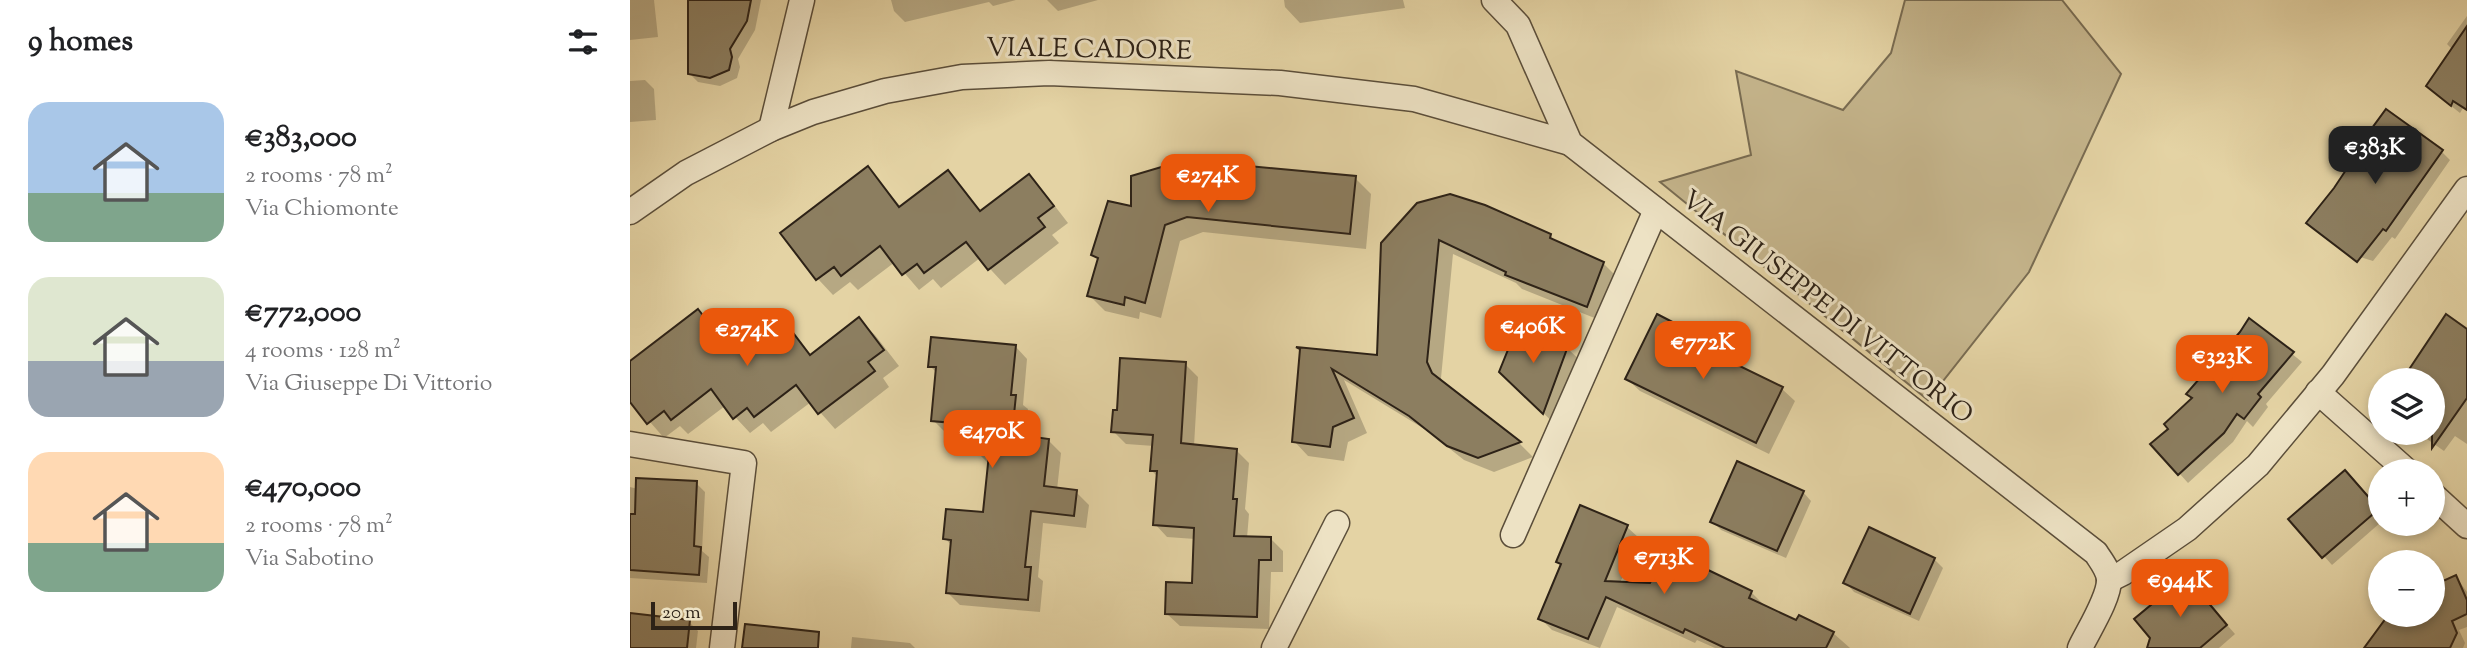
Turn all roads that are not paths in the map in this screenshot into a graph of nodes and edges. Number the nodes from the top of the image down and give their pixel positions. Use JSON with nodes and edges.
{"nodes":[{"id":1,"x":802,"y":0,"type":"edge"},
{"id":2,"x":1494,"y":0,"type":"edge"},
{"id":3,"x":771,"y":129,"type":"junction"},
{"id":4,"x":1570,"y":143,"type":"junction"},
{"id":5,"x":2467,"y":189,"type":"edge"},
{"id":6,"x":1656,"y":210,"type":"junction"},
{"id":7,"x":630,"y":212,"type":"edge"},
{"id":8,"x":2318,"y":392,"type":"junction"},
{"id":9,"x":630,"y":444,"type":"edge"},
{"id":10,"x":2393,"y":459,"type":"edge"},
{"id":11,"x":2445,"y":506,"type":"edge"},
{"id":12,"x":1337,"y":523,"type":"dead end"},
{"id":13,"x":2467,"y":526,"type":"edge"},
{"id":14,"x":1513,"y":535,"type":"dead end"},
{"id":15,"x":2109,"y":580,"type":"junction"},
{"id":16,"x":722,"y":648,"type":"edge"},
{"id":17,"x":1275,"y":648,"type":"edge"},
{"id":18,"x":2080,"y":648,"type":"edge"}],
"edges":[{"from":1,"to":3,"type":"street"},
{"from":2,"to":4,"type":"street","name":"VIA GIUSEPPE DI VITTORIO"},
{"from":3,"to":4,"type":"street","name":"VIALE CADORE"},
{"from":3,"to":7,"type":"street","name":"VIALE CADORE"},
{"from":4,"to":6,"type":"street","name":"VIA GIUSEPPE DI VITTORIO"},
{"from":5,"to":8,"type":"street"},
{"from":6,"to":14,"type":"street"},
{"from":6,"to":15,"type":"street","name":"VIA GIUSEPPE DI VITTORIO"},
{"from":8,"to":10,"type":"street"},
{"from":8,"to":15,"type":"street"},
{"from":9,"to":16,"type":"street"},
{"from":11,"to":13,"type":"street"},
{"from":12,"to":17,"type":"street"},
{"from":15,"to":18,"type":"street"}]}
